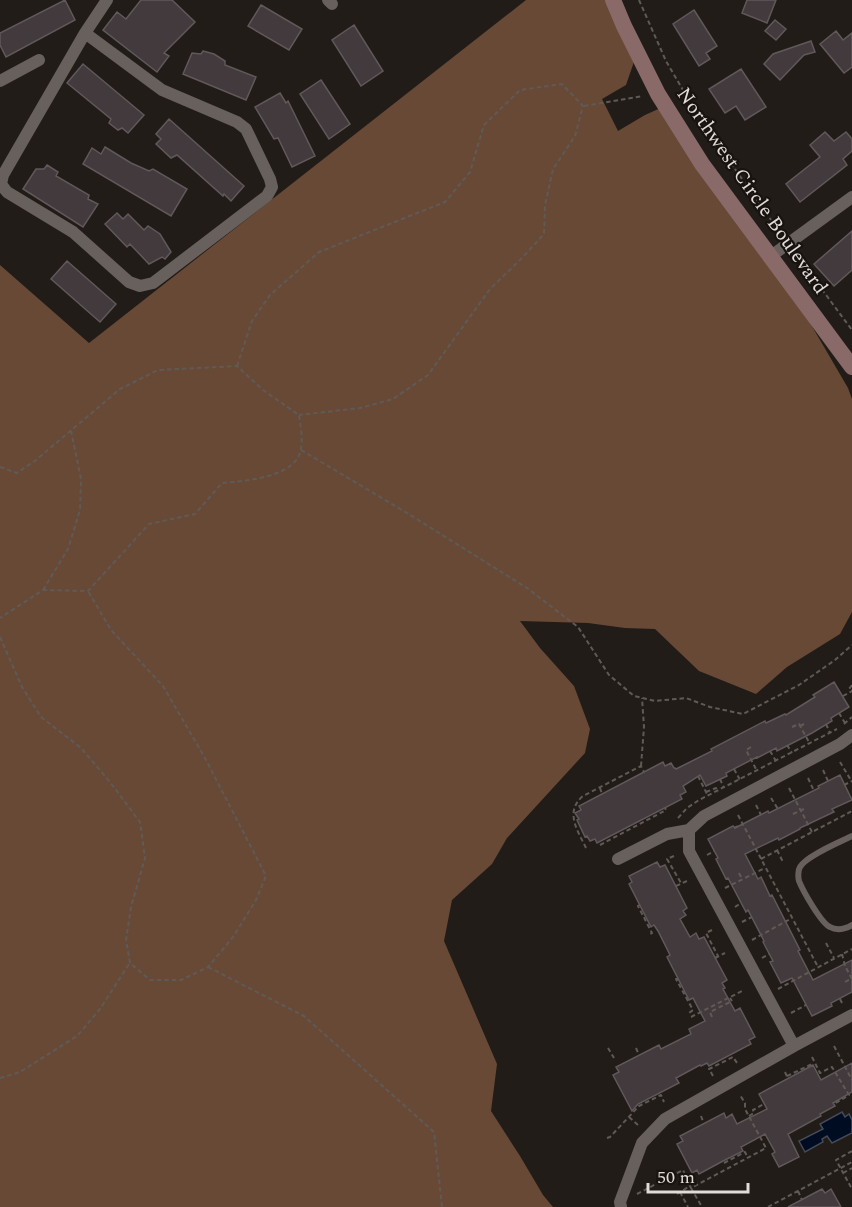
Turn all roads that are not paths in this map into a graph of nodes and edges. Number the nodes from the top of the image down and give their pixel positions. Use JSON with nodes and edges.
{"nodes":[{"id":1,"x":107,"y":0,"type":"edge"},
{"id":2,"x":613,"y":0,"type":"edge"},
{"id":3,"x":85,"y":33,"type":"junction"},
{"id":4,"x":39,"y":60,"type":"dead end"},
{"id":5,"x":0,"y":81,"type":"edge"},
{"id":6,"x":852,"y":197,"type":"edge"},
{"id":7,"x":771,"y":256,"type":"junction"},
{"id":8,"x":852,"y":366,"type":"edge"},
{"id":9,"x":852,"y":735,"type":"edge"},
{"id":10,"x":688,"y":830,"type":"junction"},
{"id":11,"x":852,"y":836,"type":"edge"},
{"id":12,"x":618,"y":860,"type":"dead end"},
{"id":13,"x":852,"y":926,"type":"edge"},
{"id":14,"x":848,"y":1011,"type":"edge"},
{"id":15,"x":794,"y":1046,"type":"junction"},
{"id":16,"x":621,"y":1207,"type":"edge"}],
"edges":[{"from":1,"to":3,"type":"street"},
{"from":2,"to":7,"type":"main road","name":"Northwest Circle Boulevard"},
{"from":3,"to":3,"type":"street"},
{"from":4,"to":5,"type":"street"},
{"from":6,"to":7,"type":"street"},
{"from":7,"to":8,"type":"main road","name":"Northwest Circle Boulevard"},
{"from":9,"to":10,"type":"street"},
{"from":10,"to":12,"type":"street"},
{"from":10,"to":15,"type":"street"},
{"from":11,"to":13,"type":"lane"},
{"from":14,"to":15,"type":"street"},
{"from":15,"to":16,"type":"street"}]}
